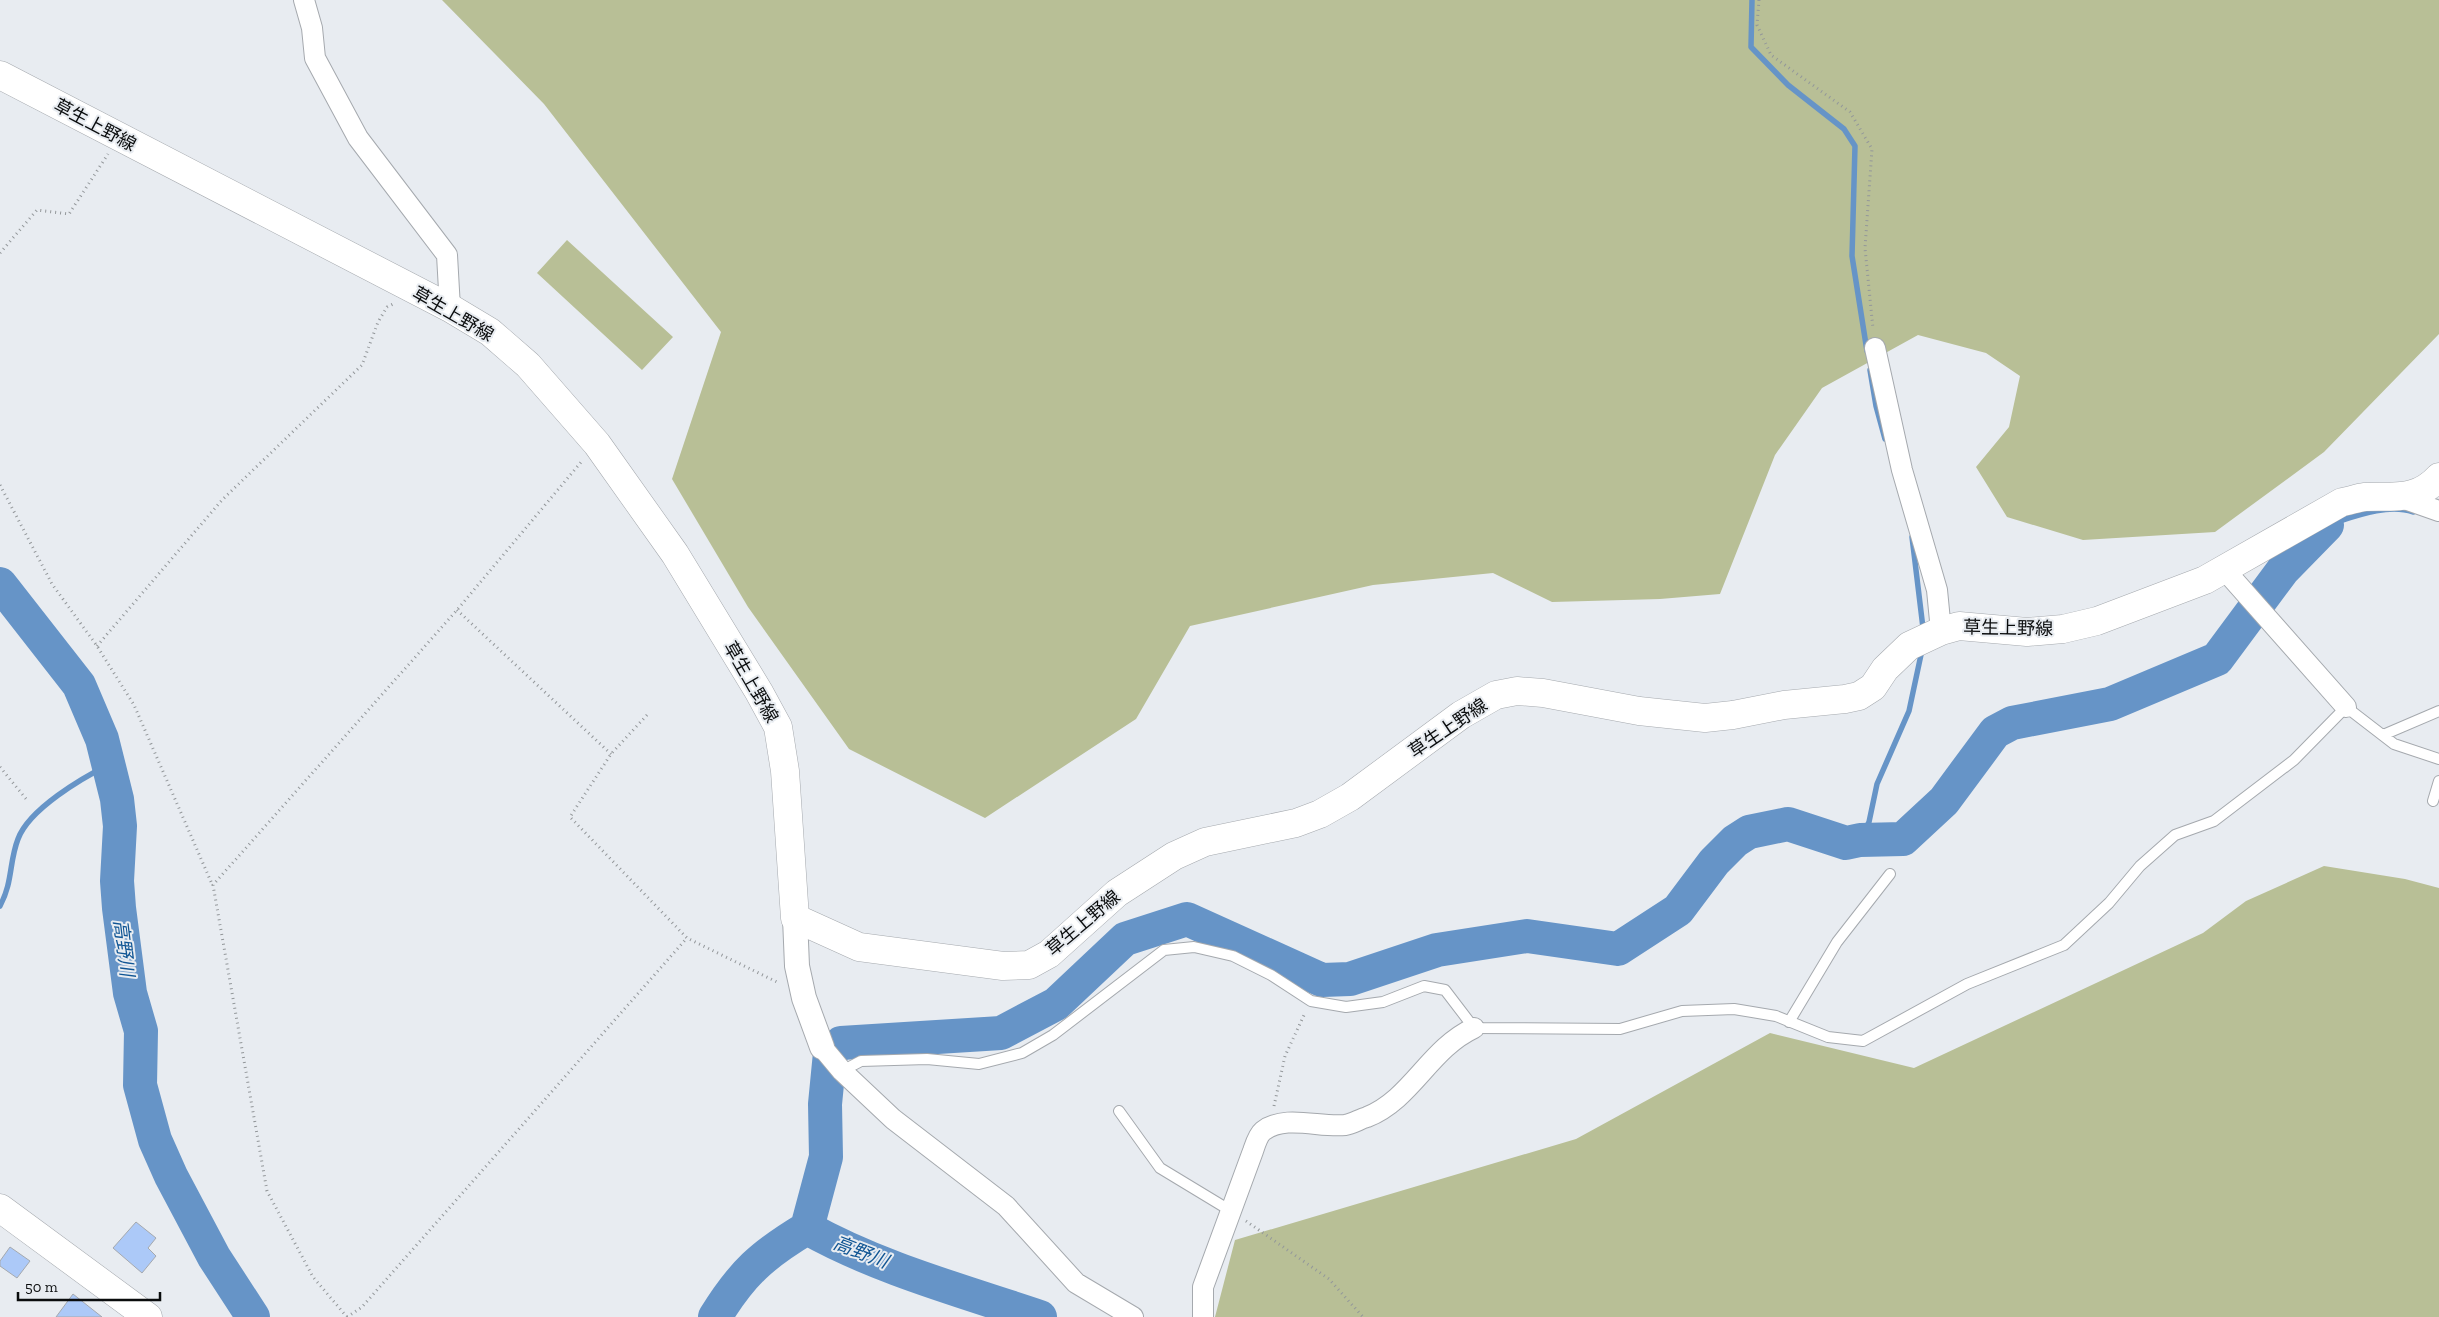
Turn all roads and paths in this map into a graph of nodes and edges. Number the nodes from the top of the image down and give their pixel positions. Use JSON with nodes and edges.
{"nodes":[{"id":1,"x":304,"y":0,"type":"edge"},
{"id":2,"x":1760,"y":0,"type":"edge"},
{"id":3,"x":0,"y":75,"type":"edge"},
{"id":4,"x":119,"y":137,"type":"junction"},
{"id":5,"x":0,"y":253,"type":"edge"},
{"id":6,"x":414,"y":291,"type":"junction"},
{"id":7,"x":450,"y":308,"type":"junction"},
{"id":8,"x":1875,"y":348,"type":"joint"},
{"id":9,"x":597,"y":444,"type":"junction"},
{"id":10,"x":2439,"y":477,"type":"edge"},
{"id":11,"x":0,"y":484,"type":"edge"},
{"id":12,"x":2402,"y":498,"type":"junction"},
{"id":13,"x":2439,"y":511,"type":"edge"},
{"id":14,"x":2223,"y":568,"type":"junction"},
{"id":15,"x":457,"y":610,"type":"junction"},
{"id":16,"x":1941,"y":631,"type":"junction"},
{"id":17,"x":97,"y":646,"type":"junction"},
{"id":18,"x":2346,"y":707,"type":"junction"},
{"id":19,"x":2439,"y":711,"type":"edge"},
{"id":20,"x":647,"y":715,"type":"dead end"},
{"id":21,"x":2383,"y":735,"type":"junction"},
{"id":22,"x":611,"y":754,"type":"junction"},
{"id":23,"x":2439,"y":759,"type":"edge"},
{"id":24,"x":0,"y":767,"type":"edge"},
{"id":25,"x":2439,"y":781,"type":"edge"},
{"id":26,"x":27,"y":800,"type":"dead end"},
{"id":27,"x":2432,"y":801,"type":"dead end"},
{"id":28,"x":1890,"y":874,"type":"dead end"},
{"id":29,"x":213,"y":885,"type":"junction"},
{"id":30,"x":795,"y":918,"type":"junction"},
{"id":31,"x":687,"y":938,"type":"junction"},
{"id":32,"x":804,"y":998,"type":"junction"},
{"id":33,"x":1311,"y":1001,"type":"junction"},
{"id":34,"x":1790,"y":1022,"type":"junction"},
{"id":35,"x":1474,"y":1028,"type":"junction"},
{"id":36,"x":822,"y":1047,"type":"joint"},
{"id":37,"x":842,"y":1071,"type":"junction"},
{"id":38,"x":1119,"y":1111,"type":"dead end"},
{"id":39,"x":1269,"y":1128,"type":"junction"},
{"id":40,"x":0,"y":1208,"type":"edge"},
{"id":41,"x":1231,"y":1210,"type":"junction"},
{"id":42,"x":148,"y":1317,"type":"edge"},
{"id":43,"x":347,"y":1317,"type":"edge"},
{"id":44,"x":1133,"y":1317,"type":"edge"},
{"id":45,"x":1203,"y":1317,"type":"edge"},
{"id":46,"x":1363,"y":1317,"type":"edge"}],
"edges":[{"from":1,"to":7,"type":"street"},
{"from":2,"to":8,"type":"path"},
{"from":3,"to":4,"type":"main road","name":"草生上野線"},
{"from":4,"to":5,"type":"path"},
{"from":4,"to":6,"type":"main road","name":"草生上野線"},
{"from":6,"to":7,"type":"main road","name":"草生上野線"},
{"from":6,"to":17,"type":"path"},
{"from":7,"to":9,"type":"main road","name":"草生上野線"},
{"from":8,"to":16,"type":"street"},
{"from":9,"to":15,"type":"path"},
{"from":9,"to":30,"type":"main road","name":"草生上野線"},
{"from":10,"to":12,"type":"main road","name":"草生上野線"},
{"from":11,"to":17,"type":"path"},
{"from":12,"to":13,"type":"street"},
{"from":12,"to":14,"type":"main road","name":"草生上野線"},
{"from":14,"to":16,"type":"main road","name":"草生上野線"},
{"from":14,"to":18,"type":"street"},
{"from":15,"to":22,"type":"path"},
{"from":15,"to":29,"type":"path"},
{"from":16,"to":30,"type":"main road","name":"草生上野線"},
{"from":17,"to":29,"type":"path"},
{"from":18,"to":21,"type":"lane"},
{"from":18,"to":34,"type":"lane"},
{"from":19,"to":21,"type":"lane"},
{"from":20,"to":22,"type":"path"},
{"from":21,"to":23,"type":"lane"},
{"from":22,"to":31,"type":"path"},
{"from":24,"to":26,"type":"path"},
{"from":25,"to":27,"type":"lane"},
{"from":28,"to":34,"type":"lane"},
{"from":29,"to":43,"type":"path"},
{"from":30,"to":32,"type":"street"},
{"from":31,"to":32,"type":"path"},
{"from":31,"to":43,"type":"path"},
{"from":32,"to":36,"type":"street"},
{"from":33,"to":35,"type":"lane"},
{"from":33,"to":37,"type":"lane"},
{"from":33,"to":39,"type":"path"},
{"from":34,"to":35,"type":"lane"},
{"from":35,"to":39,"type":"street"},
{"from":36,"to":37,"type":"street"},
{"from":37,"to":44,"type":"street"},
{"from":38,"to":41,"type":"lane"},
{"from":39,"to":41,"type":"street"},
{"from":40,"to":42,"type":"main road"},
{"from":41,"to":45,"type":"street"},
{"from":41,"to":46,"type":"path"}]}
